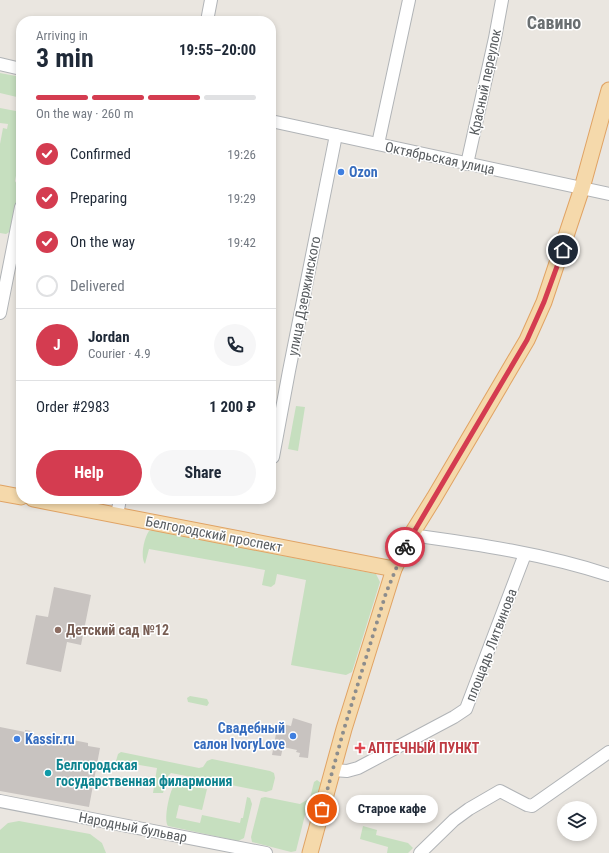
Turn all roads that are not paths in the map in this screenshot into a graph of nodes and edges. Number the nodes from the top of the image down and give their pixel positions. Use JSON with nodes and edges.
{"nodes":[{"id":1,"x":211,"y":0,"type":"edge"},
{"id":2,"x":409,"y":0,"type":"edge"},
{"id":3,"x":502,"y":0,"type":"edge"},
{"id":4,"x":208,"y":16,"type":"edge"},
{"id":5,"x":0,"y":64,"type":"edge"},
{"id":6,"x":16,"y":68,"type":"edge"},
{"id":7,"x":609,"y":90,"type":"edge"},
{"id":8,"x":276,"y":122,"type":"edge"},
{"id":9,"x":336,"y":135,"type":"junction"},
{"id":10,"x":378,"y":144,"type":"junction"},
{"id":11,"x":467,"y":164,"type":"junction"},
{"id":12,"x":582,"y":188,"type":"junction"},
{"id":13,"x":609,"y":194,"type":"edge"},
{"id":14,"x":16,"y":232,"type":"edge"},
{"id":15,"x":0,"y":313,"type":"edge"},
{"id":16,"x":276,"y":440,"type":"edge"},
{"id":17,"x":0,"y":493,"type":"edge"},
{"id":18,"x":16,"y":496,"type":"edge"},
{"id":19,"x":60,"y":504,"type":"edge"},
{"id":20,"x":119,"y":504,"type":"edge"},
{"id":21,"x":117,"y":515,"type":"junction"},
{"id":22,"x":411,"y":535,"type":"junction"},
{"id":23,"x":525,"y":554,"type":"junction"},
{"id":24,"x":394,"y":569,"type":"junction"},
{"id":25,"x":608,"y":572,"type":"edge"},
{"id":26,"x":609,"y":752,"type":"edge"},
{"id":27,"x":333,"y":770,"type":"junction"},
{"id":28,"x":0,"y":801,"type":"edge"},
{"id":29,"x":266,"y":853,"type":"edge"},
{"id":30,"x":310,"y":853,"type":"edge"},
{"id":31,"x":420,"y":853,"type":"edge"}],
"edges":[{"from":1,"to":4,"type":"street"},
{"from":2,"to":10,"type":"street"},
{"from":3,"to":11,"type":"street","name":"Красный переулок"},
{"from":5,"to":6,"type":"street"},
{"from":7,"to":12,"type":"main road"},
{"from":8,"to":9,"type":"street","name":"Октябрьская улица"},
{"from":9,"to":10,"type":"street","name":"Октябрьская улица"},
{"from":9,"to":16,"type":"street","name":"улица Дзержинского"},
{"from":10,"to":11,"type":"street","name":"Октябрьская улица"},
{"from":11,"to":12,"type":"street","name":"Октябрьская улица"},
{"from":12,"to":13,"type":"street","name":"Октябрьская улица"},
{"from":12,"to":22,"type":"main road"},
{"from":14,"to":15,"type":"street"},
{"from":17,"to":18,"type":"main road"},
{"from":19,"to":21,"type":"main road","name":"Белгородский проспект"},
{"from":20,"to":21,"type":"street"},
{"from":21,"to":24,"type":"main road","name":"Белгородский проспект"},
{"from":22,"to":23,"type":"street"},
{"from":22,"to":24,"type":"main road"},
{"from":23,"to":25,"type":"street"},
{"from":23,"to":27,"type":"street","name":"площадь Литвинова"},
{"from":24,"to":27,"type":"main road"},
{"from":26,"to":31,"type":"street"},
{"from":27,"to":30,"type":"main road"},
{"from":28,"to":29,"type":"street","name":"Народный бульвар"}]}
